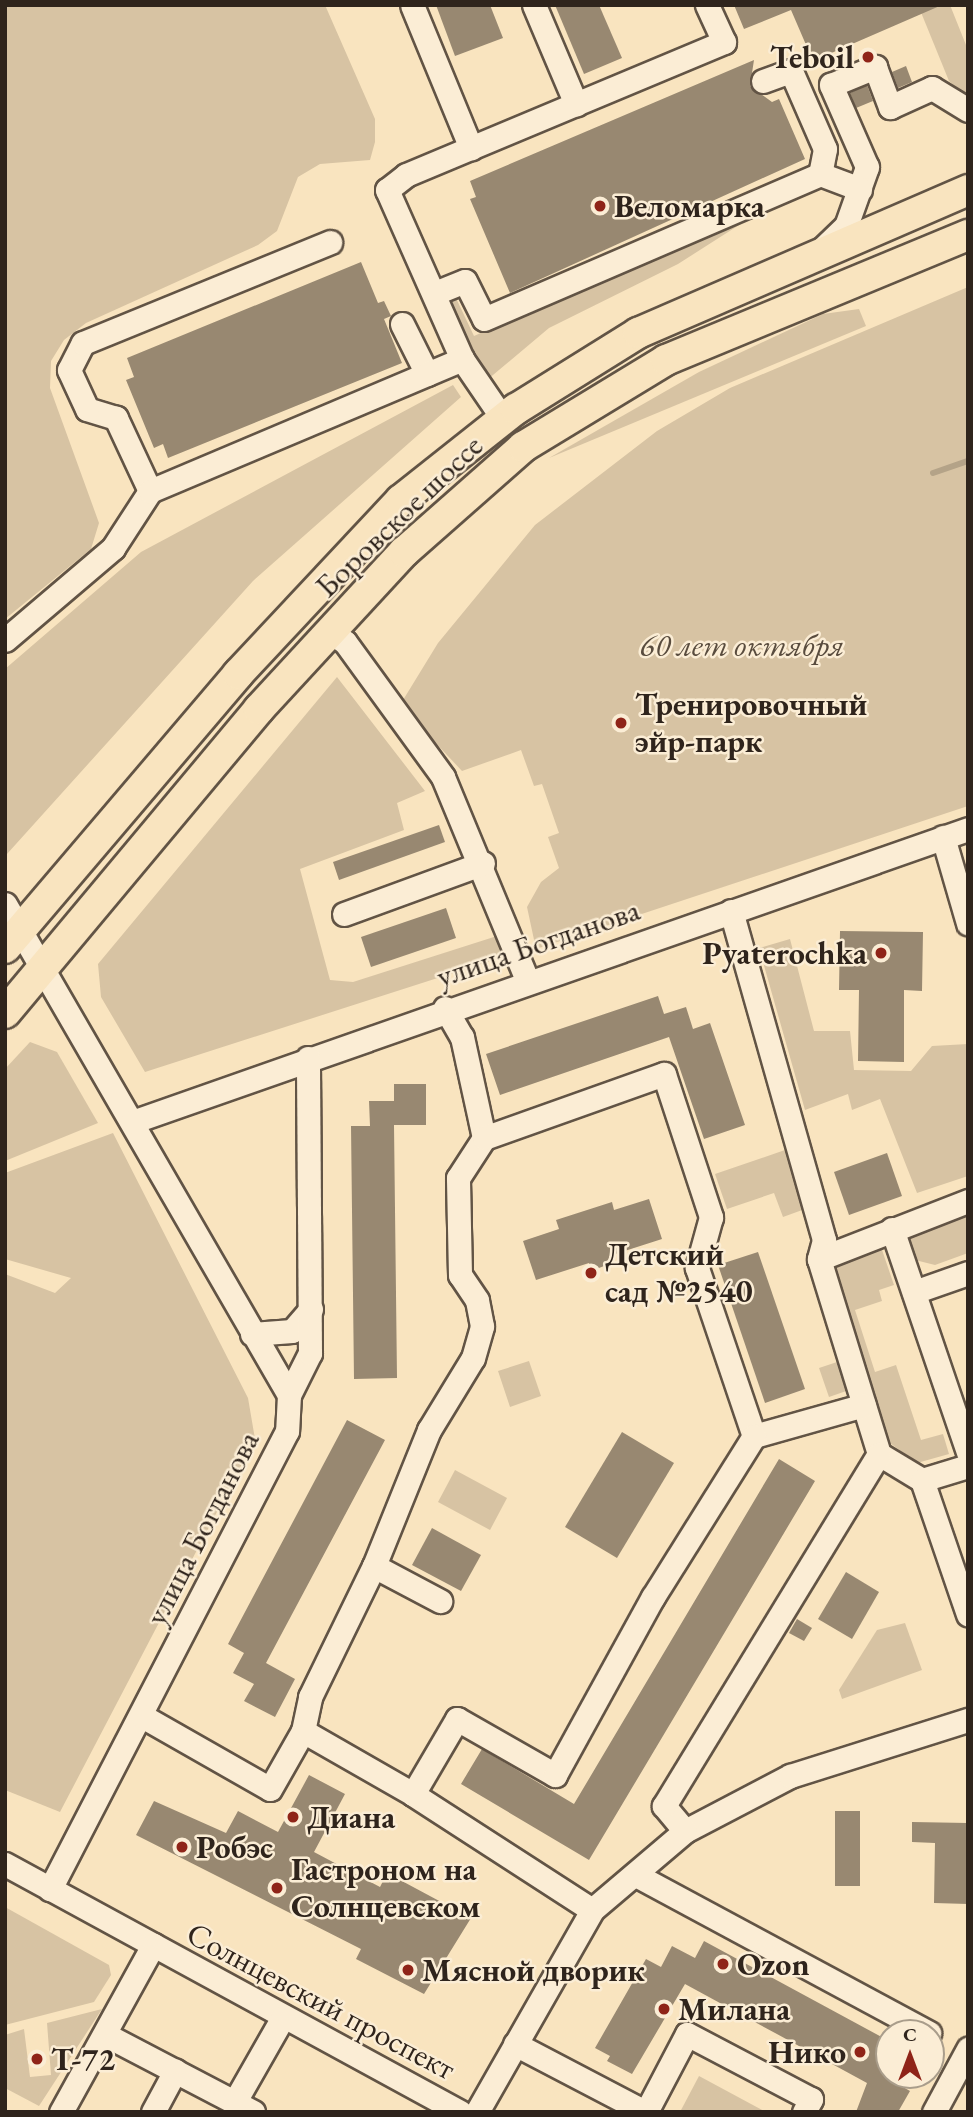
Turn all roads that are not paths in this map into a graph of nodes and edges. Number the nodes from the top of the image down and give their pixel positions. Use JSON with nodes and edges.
{"nodes":[{"id":1,"x":412,"y":5,"type":"edge"},
{"id":2,"x":534,"y":5,"type":"edge"},
{"id":3,"x":707,"y":5,"type":"edge"},
{"id":4,"x":763,"y":81,"type":"dead end"},
{"id":5,"x":576,"y":104,"type":"junction"},
{"id":6,"x":968,"y":110,"type":"edge"},
{"id":7,"x":471,"y":148,"type":"junction"},
{"id":8,"x":820,"y":174,"type":"junction"},
{"id":9,"x":860,"y":189,"type":"junction"},
{"id":10,"x":968,"y":190,"type":"edge"},
{"id":11,"x":968,"y":235,"type":"edge"},
{"id":12,"x":330,"y":242,"type":"dead end"},
{"id":13,"x":815,"y":256,"type":"junction"},
{"id":14,"x":435,"y":293,"type":"junction"},
{"id":15,"x":402,"y":324,"type":"dead end"},
{"id":16,"x":462,"y":359,"type":"junction"},
{"id":17,"x":427,"y":374,"type":"junction"},
{"id":18,"x":503,"y":419,"type":"junction"},
{"id":19,"x":150,"y":491,"type":"junction"},
{"id":20,"x":330,"y":632,"type":"junction"},
{"id":21,"x":5,"y":640,"type":"edge"},
{"id":22,"x":968,"y":829,"type":"edge"},
{"id":23,"x":943,"y":837,"type":"junction"},
{"id":24,"x":483,"y":863,"type":"junction"},
{"id":25,"x":5,"y":904,"type":"edge"},
{"id":26,"x":731,"y":911,"type":"junction"},
{"id":27,"x":344,"y":914,"type":"dead end"},
{"id":28,"x":968,"y":923,"type":"edge"},
{"id":29,"x":12,"y":940,"type":"edge"},
{"id":30,"x":41,"y":967,"type":"junction"},
{"id":31,"x":527,"y":980,"type":"junction"},
{"id":32,"x":445,"y":1008,"type":"junction"},
{"id":33,"x":5,"y":1013,"type":"edge"},
{"id":34,"x":308,"y":1058,"type":"junction"},
{"id":35,"x":132,"y":1122,"type":"junction"},
{"id":36,"x":484,"y":1138,"type":"junction"},
{"id":37,"x":968,"y":1201,"type":"edge"},
{"id":38,"x":892,"y":1229,"type":"junction"},
{"id":39,"x":819,"y":1259,"type":"junction"},
{"id":40,"x":968,"y":1273,"type":"edge"},
{"id":41,"x":914,"y":1292,"type":"junction"},
{"id":42,"x":311,"y":1308,"type":"junction"},
{"id":43,"x":252,"y":1334,"type":"junction"},
{"id":44,"x":289,"y":1395,"type":"junction"},
{"id":45,"x":864,"y":1405,"type":"junction"},
{"id":46,"x":754,"y":1436,"type":"junction"},
{"id":47,"x":968,"y":1452,"type":"edge"},
{"id":48,"x":879,"y":1454,"type":"junction"},
{"id":49,"x":968,"y":1466,"type":"edge"},
{"id":50,"x":922,"y":1480,"type":"junction"},
{"id":51,"x":374,"y":1566,"type":"junction"},
{"id":52,"x":440,"y":1601,"type":"dead end"},
{"id":53,"x":968,"y":1614,"type":"edge"},
{"id":54,"x":142,"y":1716,"type":"junction"},
{"id":55,"x":968,"y":1720,"type":"edge"},
{"id":56,"x":303,"y":1731,"type":"junction"},
{"id":57,"x":413,"y":1794,"type":"junction"},
{"id":58,"x":685,"y":1831,"type":"junction"},
{"id":59,"x":5,"y":1864,"type":"edge"},
{"id":60,"x":636,"y":1875,"type":"junction"},
{"id":61,"x":50,"y":1889,"type":"junction"},
{"id":62,"x":592,"y":1910,"type":"junction"},
{"id":63,"x":153,"y":1945,"type":"junction"},
{"id":64,"x":283,"y":2017,"type":"junction"},
{"id":65,"x":904,"y":2019,"type":"edge"},
{"id":66,"x":106,"y":2035,"type":"junction"},
{"id":67,"x":945,"y":2040,"type":"edge"},
{"id":68,"x":515,"y":2044,"type":"junction"},
{"id":69,"x":966,"y":2050,"type":"edge"},
{"id":70,"x":175,"y":2071,"type":"junction"},
{"id":71,"x":244,"y":2107,"type":"edge"},
{"id":72,"x":61,"y":2112,"type":"edge"},
{"id":73,"x":153,"y":2112,"type":"edge"},
{"id":74,"x":460,"y":2112,"type":"edge"},
{"id":75,"x":477,"y":2112,"type":"edge"},
{"id":76,"x":646,"y":2112,"type":"edge"},
{"id":77,"x":804,"y":2112,"type":"edge"},
{"id":78,"x":934,"y":2112,"type":"edge"}],
"edges":[{"from":1,"to":7,"type":"street"},
{"from":2,"to":5,"type":"street"},
{"from":3,"to":5,"type":"street"},
{"from":4,"to":8,"type":"street"},
{"from":5,"to":7,"type":"street"},
{"from":6,"to":9,"type":"street"},
{"from":7,"to":14,"type":"street"},
{"from":8,"to":9,"type":"street"},
{"from":8,"to":14,"type":"street"},
{"from":9,"to":13,"type":"street"},
{"from":10,"to":13,"type":"main road","name":"Боровское шоссе"},
{"from":11,"to":20,"type":"main road","name":"Боровское шоссе"},
{"from":12,"to":19,"type":"street"},
{"from":13,"to":18,"type":"main road","name":"Боровское шоссе"},
{"from":14,"to":16,"type":"street"},
{"from":15,"to":17,"type":"street"},
{"from":16,"to":17,"type":"street"},
{"from":16,"to":18,"type":"street"},
{"from":17,"to":19,"type":"street"},
{"from":18,"to":29,"type":"main road","name":"Боровское шоссе"},
{"from":19,"to":21,"type":"street"},
{"from":20,"to":24,"type":"street"},
{"from":20,"to":30,"type":"main road","name":"Боровское шоссе"},
{"from":22,"to":23,"type":"street","name":"улица Богданова"},
{"from":23,"to":26,"type":"street","name":"улица Богданова"},
{"from":23,"to":28,"type":"street"},
{"from":24,"to":27,"type":"street"},
{"from":24,"to":31,"type":"street"},
{"from":25,"to":29,"type":"street"},
{"from":26,"to":31,"type":"street","name":"улица Богданова"},
{"from":26,"to":39,"type":"street"},
{"from":29,"to":30,"type":"street"},
{"from":30,"to":33,"type":"main road","name":"Боровское шоссе"},
{"from":30,"to":35,"type":"street"},
{"from":31,"to":32,"type":"street","name":"улица Богданова"},
{"from":32,"to":34,"type":"street","name":"улица Богданова"},
{"from":32,"to":36,"type":"street"},
{"from":34,"to":35,"type":"street","name":"улица Богданова"},
{"from":34,"to":42,"type":"street"},
{"from":35,"to":43,"type":"street"},
{"from":36,"to":46,"type":"street"},
{"from":36,"to":51,"type":"street"},
{"from":37,"to":38,"type":"street"},
{"from":38,"to":39,"type":"street"},
{"from":38,"to":41,"type":"street"},
{"from":39,"to":45,"type":"street"},
{"from":40,"to":41,"type":"street"},
{"from":41,"to":47,"type":"street"},
{"from":42,"to":43,"type":"street"},
{"from":42,"to":44,"type":"street"},
{"from":43,"to":44,"type":"street"},
{"from":44,"to":54,"type":"street","name":"улица Богданова"},
{"from":45,"to":46,"type":"street"},
{"from":45,"to":48,"type":"street"},
{"from":46,"to":57,"type":"street"},
{"from":48,"to":50,"type":"street"},
{"from":48,"to":58,"type":"street"},
{"from":49,"to":50,"type":"street"},
{"from":50,"to":53,"type":"street"},
{"from":51,"to":52,"type":"street"},
{"from":51,"to":56,"type":"street"},
{"from":54,"to":56,"type":"street"},
{"from":54,"to":61,"type":"street","name":"улица Богданова"},
{"from":55,"to":58,"type":"street"},
{"from":56,"to":57,"type":"street"},
{"from":57,"to":62,"type":"street"},
{"from":58,"to":60,"type":"street"},
{"from":59,"to":61,"type":"street"},
{"from":60,"to":62,"type":"street"},
{"from":60,"to":65,"type":"street"},
{"from":61,"to":63,"type":"street"},
{"from":62,"to":68,"type":"street"},
{"from":63,"to":64,"type":"street","name":"Солнцевский проспект"},
{"from":63,"to":66,"type":"street"},
{"from":64,"to":71,"type":"street"},
{"from":64,"to":74,"type":"street","name":"Солнцевский проспект"},
{"from":66,"to":70,"type":"street"},
{"from":66,"to":72,"type":"street"},
{"from":67,"to":69,"type":"street"},
{"from":68,"to":75,"type":"street"},
{"from":68,"to":76,"type":"street"},
{"from":69,"to":78,"type":"street"},
{"from":70,"to":71,"type":"street"},
{"from":70,"to":73,"type":"street"},
{"from":76,"to":77,"type":"street"}]}
